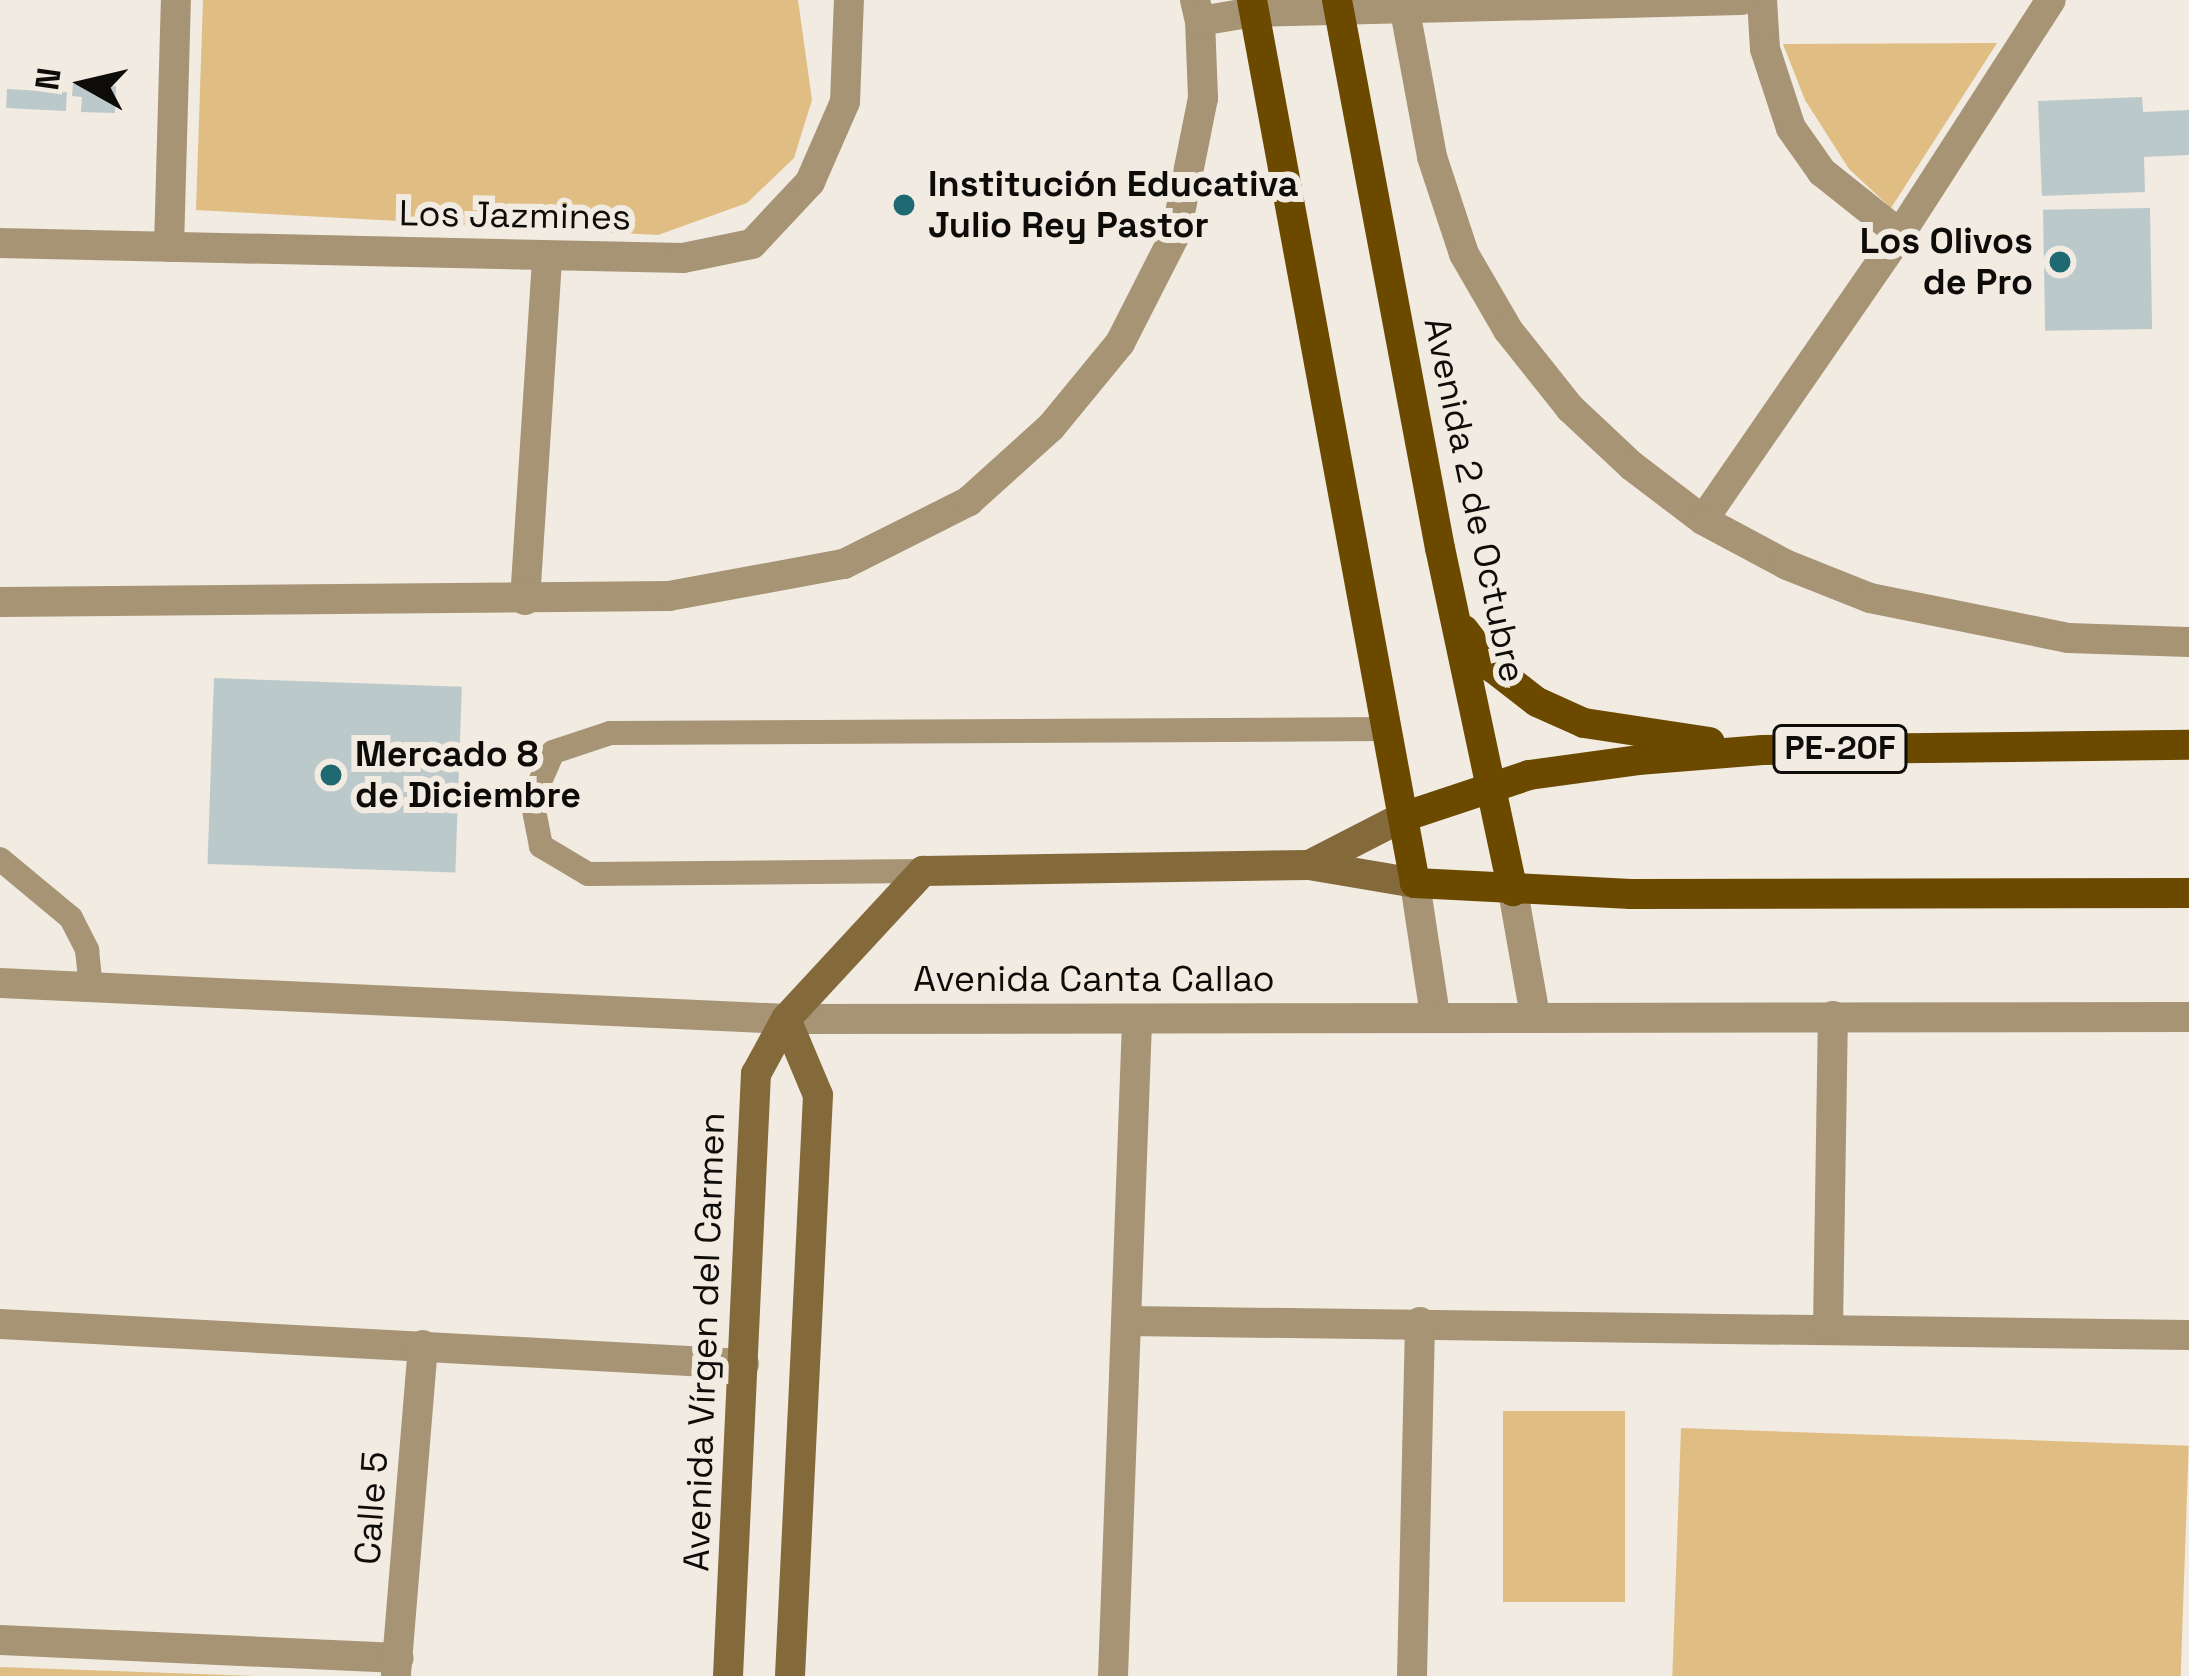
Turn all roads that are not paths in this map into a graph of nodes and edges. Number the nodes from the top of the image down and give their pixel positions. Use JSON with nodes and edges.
{"nodes":[{"id":1,"x":176,"y":0,"type":"edge"},
{"id":2,"x":849,"y":0,"type":"edge"},
{"id":3,"x":1742,"y":0,"type":"edge"},
{"id":4,"x":1762,"y":0,"type":"edge"},
{"id":5,"x":2051,"y":0,"type":"edge"},
{"id":6,"x":1404,"y":3,"type":"edge"},
{"id":7,"x":1338,"y":4,"type":"edge"},
{"id":8,"x":1253,"y":6,"type":"edge"},
{"id":9,"x":1198,"y":11,"type":"edge"},
{"id":10,"x":1900,"y":233,"type":"junction"},
{"id":11,"x":0,"y":243,"type":"edge"},
{"id":12,"x":169,"y":247,"type":"junction"},
{"id":13,"x":547,"y":256,"type":"junction"},
{"id":14,"x":1703,"y":520,"type":"junction"},
{"id":15,"x":525,"y":600,"type":"junction"},
{"id":16,"x":0,"y":602,"type":"edge"},
{"id":17,"x":1459,"y":623,"type":"junction"},
{"id":18,"x":2189,"y":642,"type":"edge"},
{"id":19,"x":1388,"y":729,"type":"junction"},
{"id":20,"x":2189,"y":745,"type":"edge"},
{"id":21,"x":1763,"y":750,"type":"junction"},
{"id":22,"x":1494,"y":784,"type":"junction"},
{"id":23,"x":1403,"y":817,"type":"junction"},
{"id":24,"x":0,"y":859,"type":"edge"},
{"id":25,"x":1309,"y":865,"type":"junction"},
{"id":26,"x":923,"y":871,"type":"junction"},
{"id":27,"x":1415,"y":883,"type":"junction"},
{"id":28,"x":1513,"y":891,"type":"junction"},
{"id":29,"x":2189,"y":893,"type":"edge"},
{"id":30,"x":0,"y":982,"type":"edge"},
{"id":31,"x":91,"y":986,"type":"junction"},
{"id":32,"x":1436,"y":1015,"type":"junction"},
{"id":33,"x":1535,"y":1016,"type":"junction"},
{"id":34,"x":1833,"y":1016,"type":"junction"},
{"id":35,"x":2189,"y":1017,"type":"edge"},
{"id":36,"x":786,"y":1019,"type":"junction"},
{"id":37,"x":1137,"y":1022,"type":"junction"},
{"id":38,"x":1130,"y":1321,"type":"junction"},
{"id":39,"x":1420,"y":1322,"type":"junction"},
{"id":40,"x":0,"y":1324,"type":"edge"},
{"id":41,"x":1828,"y":1328,"type":"junction"},
{"id":42,"x":2189,"y":1335,"type":"edge"},
{"id":43,"x":423,"y":1346,"type":"junction"},
{"id":44,"x":744,"y":1364,"type":"junction"},
{"id":45,"x":0,"y":1640,"type":"edge"},
{"id":46,"x":397,"y":1667,"type":"edge"},
{"id":47,"x":728,"y":1676,"type":"edge"},
{"id":48,"x":790,"y":1676,"type":"edge"},
{"id":49,"x":1113,"y":1676,"type":"edge"},
{"id":50,"x":1412,"y":1676,"type":"edge"}],
"edges":[{"from":1,"to":12,"type":"street"},
{"from":2,"to":13,"type":"street","name":"Los Jazmines"},
{"from":3,"to":6,"type":"street"},
{"from":4,"to":10,"type":"street"},
{"from":5,"to":10,"type":"street"},
{"from":6,"to":7,"type":"street"},
{"from":6,"to":14,"type":"street"},
{"from":7,"to":8,"type":"street"},
{"from":7,"to":17,"type":"main road","name":"Avenida 2 de Octubre"},
{"from":8,"to":9,"type":"street"},
{"from":8,"to":19,"type":"main road"},
{"from":9,"to":15,"type":"street"},
{"from":10,"to":14,"type":"street"},
{"from":11,"to":12,"type":"street","name":"Los Jazmines"},
{"from":12,"to":13,"type":"street","name":"Los Jazmines"},
{"from":13,"to":15,"type":"street"},
{"from":14,"to":18,"type":"street"},
{"from":15,"to":16,"type":"street"},
{"from":17,"to":21,"type":"main road"},
{"from":17,"to":22,"type":"main road","name":"Avenida 2 de Octubre"},
{"from":19,"to":23,"type":"main road"},
{"from":19,"to":26,"type":"lane"},
{"from":20,"to":21,"type":"main road","number":"PE-20F"},
{"from":21,"to":22,"type":"main road","number":"PE-20F"},
{"from":22,"to":23,"type":"main road","number":"PE-20F"},
{"from":22,"to":28,"type":"main road","name":"Avenida 2 de Octubre"},
{"from":23,"to":25,"type":"main road","number":"PE-20F"},
{"from":23,"to":27,"type":"main road"},
{"from":24,"to":31,"type":"lane"},
{"from":25,"to":26,"type":"main road","number":"PE-20F"},
{"from":25,"to":27,"type":"main road","number":"PE-20F"},
{"from":26,"to":36,"type":"main road","name":"Avenida Vírgen del Carmen"},
{"from":27,"to":28,"type":"main road","number":"PE-20F"},
{"from":27,"to":32,"type":"street"},
{"from":28,"to":29,"type":"main road","number":"PE-20F"},
{"from":28,"to":33,"type":"street","name":"Avenida 2 de Octubre"},
{"from":30,"to":31,"type":"street","name":"Avenida Canta Callao"},
{"from":31,"to":36,"type":"street","name":"Avenida Canta Callao"},
{"from":32,"to":33,"type":"street","name":"Avenida Canta Callao"},
{"from":32,"to":37,"type":"street","name":"Avenida Canta Callao"},
{"from":33,"to":34,"type":"street","name":"Avenida Canta Callao"},
{"from":34,"to":35,"type":"street","name":"Avenida Canta Callao"},
{"from":34,"to":41,"type":"street"},
{"from":36,"to":37,"type":"street","name":"Avenida Canta Callao"},
{"from":36,"to":44,"type":"main road","name":"Avenida Vírgen del Carmen"},
{"from":36,"to":48,"type":"main road"},
{"from":37,"to":38,"type":"street"},
{"from":38,"to":39,"type":"street"},
{"from":38,"to":49,"type":"street"},
{"from":39,"to":41,"type":"street"},
{"from":39,"to":50,"type":"street"},
{"from":40,"to":43,"type":"street"},
{"from":41,"to":42,"type":"street"},
{"from":43,"to":44,"type":"street"},
{"from":43,"to":46,"type":"street","name":"Calle 5"},
{"from":44,"to":47,"type":"main road","name":"Avenida Vírgen del Carmen"},
{"from":45,"to":46,"type":"street"}]}
